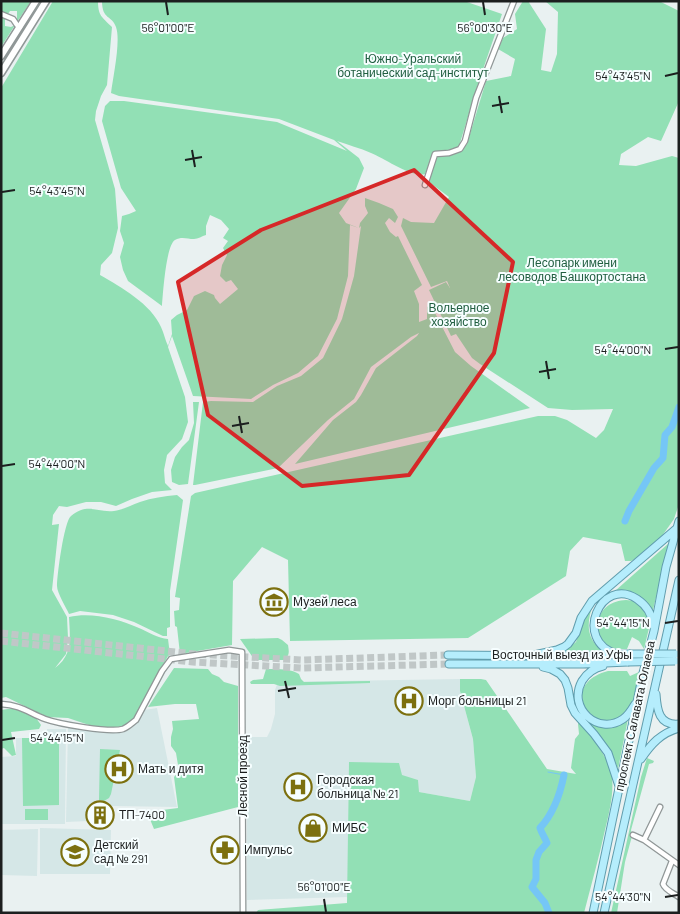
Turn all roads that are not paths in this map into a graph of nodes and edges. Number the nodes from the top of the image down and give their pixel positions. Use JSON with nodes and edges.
{"nodes":[{"id":1,"x":36,"y":1,"type":"edge"},
{"id":2,"x":46,"y":1,"type":"edge"},
{"id":3,"x":514,"y":1,"type":"edge"},
{"id":4,"x":1,"y":14,"type":"edge"},
{"id":5,"x":20,"y":27,"type":"junction"},
{"id":6,"x":1,"y":56,"type":"edge"},
{"id":7,"x":1,"y":73,"type":"edge"},
{"id":8,"x":425,"y":185,"type":"dead end"},
{"id":9,"x":679,"y":521,"type":"edge"},
{"id":10,"x":676,"y":529,"type":"junction"},
{"id":11,"x":679,"y":580,"type":"edge"},
{"id":12,"x":654,"y":631,"type":"junction"},
{"id":13,"x":448,"y":655,"type":"tunnel mouth"},
{"id":14,"x":534,"y":655,"type":"junction"},
{"id":15,"x":677,"y":657,"type":"edge"},
{"id":16,"x":618,"y":658,"type":"junction"},
{"id":17,"x":449,"y":664,"type":"tunnel mouth"},
{"id":18,"x":533,"y":664,"type":"junction"},
{"id":19,"x":655,"y":685,"type":"junction"},
{"id":20,"x":638,"y":699,"type":"junction"},
{"id":21,"x":1,"y":704,"type":"edge"},
{"id":22,"x":679,"y":724,"type":"edge"},
{"id":23,"x":679,"y":728,"type":"edge"},
{"id":24,"x":638,"y":763,"type":"junction"},
{"id":25,"x":619,"y":788,"type":"junction"},
{"id":26,"x":660,"y":808,"type":"dead end"},
{"id":27,"x":633,"y":835,"type":"dead end"},
{"id":28,"x":644,"y":840,"type":"junction"},
{"id":29,"x":676,"y":862,"type":"edge"},
{"id":30,"x":679,"y":897,"type":"edge"},
{"id":31,"x":243,"y":913,"type":"edge"},
{"id":32,"x":593,"y":913,"type":"edge"},
{"id":33,"x":604,"y":913,"type":"edge"}],
"edges":[{"from":1,"to":5,"type":"main road"},
{"from":2,"to":7,"type":"main road"},
{"from":3,"to":8,"type":"street"},
{"from":4,"to":5,"type":"street"},
{"from":5,"to":6,"type":"main road"},
{"from":9,"to":10,"type":"main road","name":"проспект Салавата Юлаева"},
{"from":10,"to":12,"type":"main road","name":"проспект Салавата Юлаева"},
{"from":10,"to":14,"type":"main road"},
{"from":11,"to":19,"type":"main road","name":"проспект Салавата Юлаева"},
{"from":12,"to":16,"type":"main road"},
{"from":12,"to":20,"type":"main road","name":"проспект Салавата Юлаева"},
{"from":13,"to":14,"type":"main road","name":"Восточный выезд из Уфы"},
{"from":14,"to":16,"type":"main road","name":"Восточный выезд из Уфы"},
{"from":15,"to":16,"type":"main road","name":"Восточный выезд из Уфы","bridge":true},
{"from":16,"to":18,"type":"main road","name":"Восточный выезд из Уфы"},
{"from":16,"to":20,"type":"main road"},
{"from":17,"to":18,"type":"main road","name":"Восточный выезд из Уфы"},
{"from":18,"to":25,"type":"main road"},
{"from":19,"to":22,"type":"main road"},
{"from":19,"to":24,"type":"main road","name":"проспект Салавата Юлаева"},
{"from":20,"to":25,"type":"main road","name":"проспект Салавата Юлаева"},
{"from":21,"to":31,"type":"street","name":"Лесной проезд"},
{"from":23,"to":24,"type":"main road"},
{"from":24,"to":33,"type":"main road","name":"проспект Салавата Юлаева"},
{"from":25,"to":32,"type":"main road","name":"проспект Салавата Юлаева"},
{"from":26,"to":28,"type":"street"},
{"from":27,"to":28,"type":"street"},
{"from":28,"to":29,"type":"street"},
{"from":29,"to":30,"type":"street"}]}
